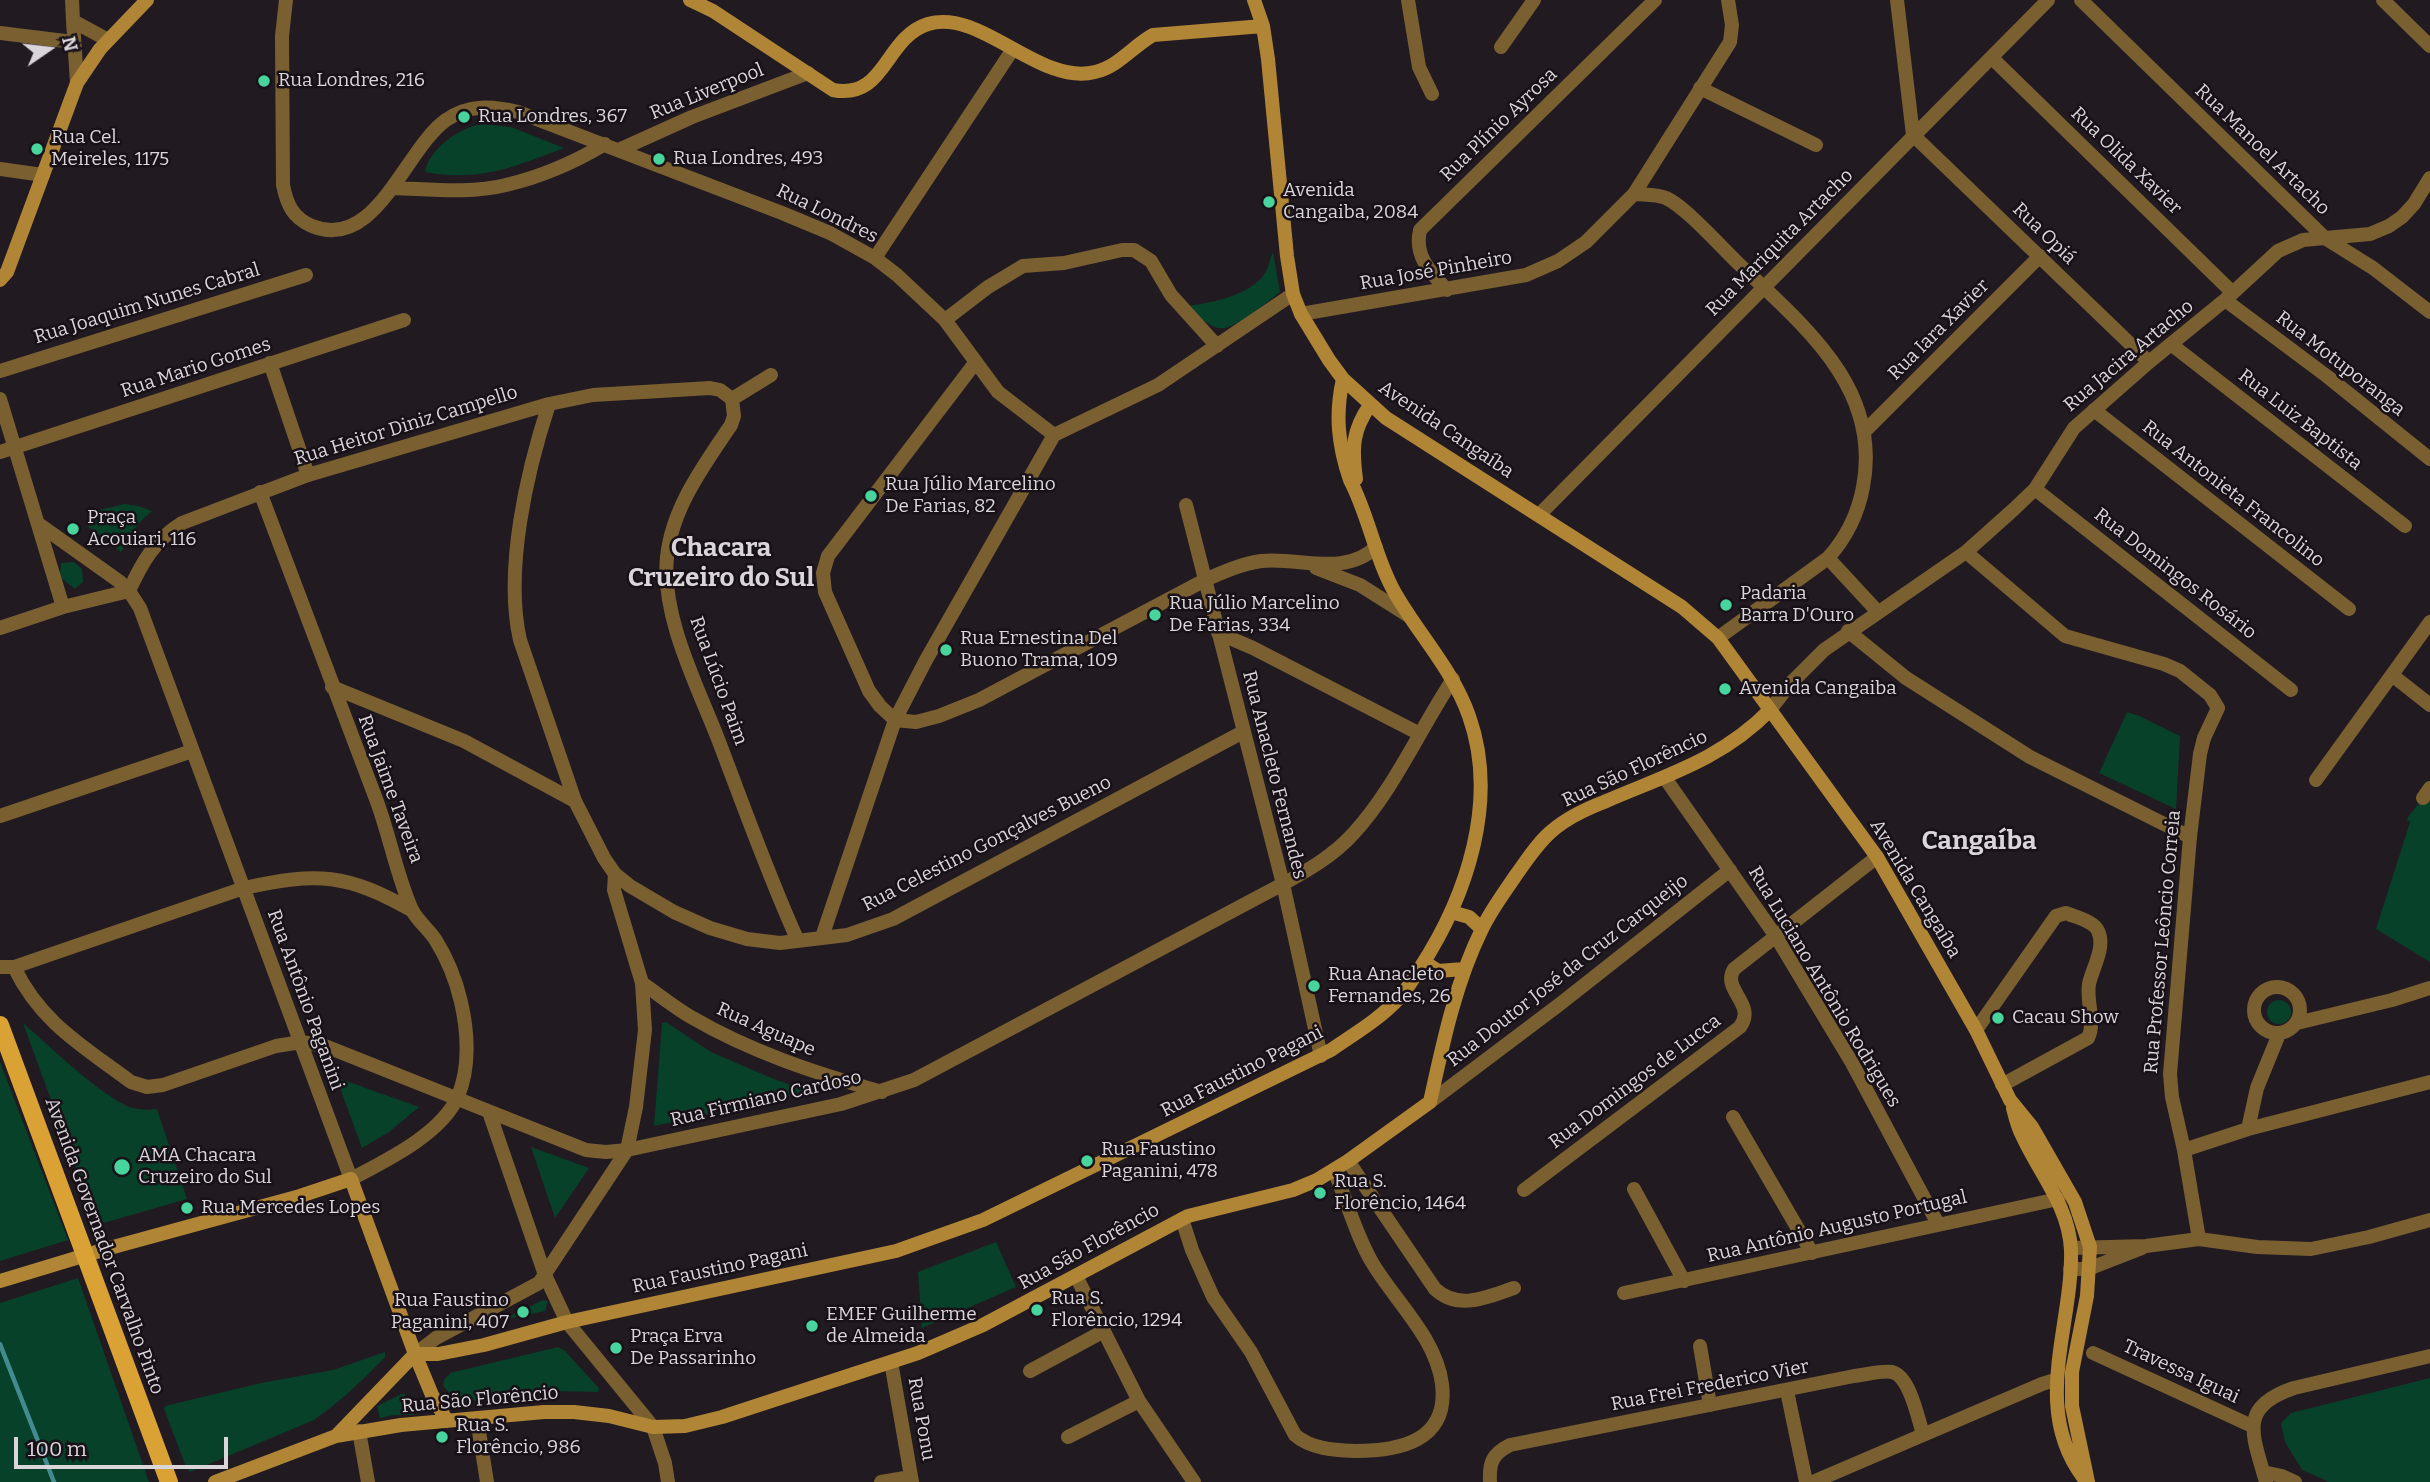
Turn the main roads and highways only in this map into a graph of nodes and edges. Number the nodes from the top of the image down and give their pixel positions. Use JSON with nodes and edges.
{"nodes":[{"id":1,"x":0,"y":1025,"type":"edge"},
{"id":2,"x":169,"y":1482,"type":"edge"}],
"edges":[{"from":1,"to":2,"type":"main road","name":"Avenida Governador Carvalho Pinto"}]}
